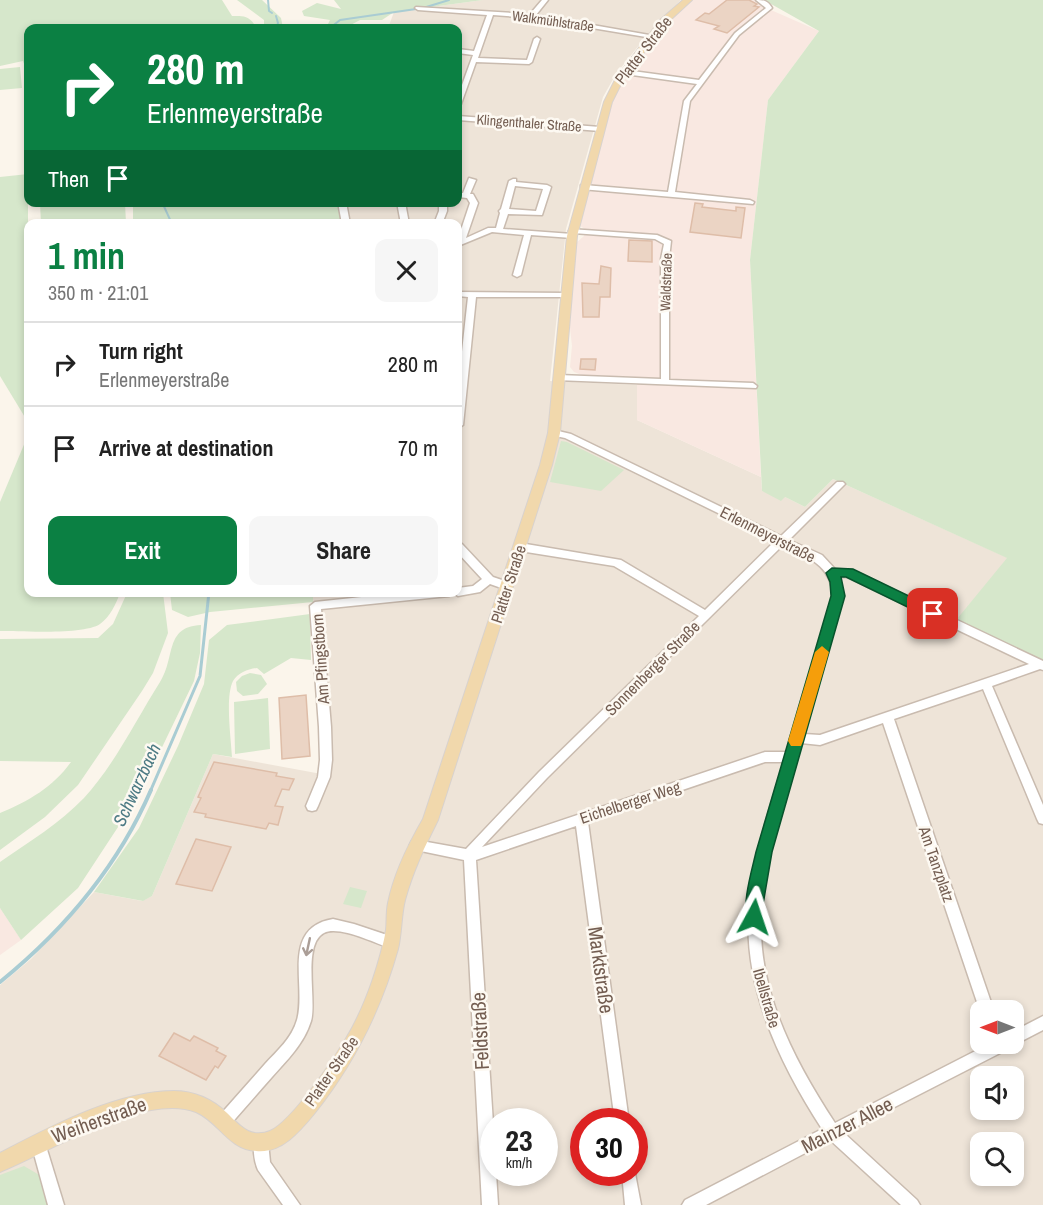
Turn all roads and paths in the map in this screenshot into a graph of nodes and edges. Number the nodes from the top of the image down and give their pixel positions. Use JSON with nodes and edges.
{"nodes":[{"id":1,"x":545,"y":0,"type":"edge"},
{"id":2,"x":688,"y":0,"type":"edge"},
{"id":3,"x":759,"y":0,"type":"edge"},
{"id":4,"x":418,"y":8,"type":"dead end"},
{"id":5,"x":491,"y":13,"type":"junction"},
{"id":6,"x":532,"y":16,"type":"junction"},
{"id":7,"x":652,"y":36,"type":"junction"},
{"id":8,"x":537,"y":39,"type":"dead end"},
{"id":9,"x":462,"y":51,"type":"edge"},
{"id":10,"x":476,"y":53,"type":"junction"},
{"id":11,"x":473,"y":60,"type":"junction"},
{"id":12,"x":625,"y":72,"type":"junction"},
{"id":13,"x":700,"y":82,"type":"junction"},
{"id":14,"x":462,"y":92,"type":"edge"},
{"id":15,"x":462,"y":118,"type":"edge"},
{"id":16,"x":600,"y":129,"type":"junction"},
{"id":17,"x":472,"y":180,"type":"dead end"},
{"id":18,"x":585,"y":187,"type":"junction"},
{"id":19,"x":671,"y":194,"type":"junction"},
{"id":20,"x":462,"y":195,"type":"edge"},
{"id":21,"x":750,"y":202,"type":"dead end"},
{"id":22,"x":502,"y":211,"type":"junction"},
{"id":23,"x":498,"y":231,"type":"junction"},
{"id":24,"x":528,"y":233,"type":"junction"},
{"id":25,"x":573,"y":233,"type":"junction"},
{"id":26,"x":462,"y":236,"type":"edge"},
{"id":27,"x":462,"y":242,"type":"edge"},
{"id":28,"x":517,"y":275,"type":"dead end"},
{"id":29,"x":462,"y":294,"type":"edge"},
{"id":30,"x":472,"y":294,"type":"junction"},
{"id":31,"x":566,"y":295,"type":"junction"},
{"id":32,"x":559,"y":378,"type":"junction"},
{"id":33,"x":665,"y":382,"type":"junction"},
{"id":34,"x":753,"y":386,"type":"dead end"},
{"id":35,"x":462,"y":388,"type":"edge"},
{"id":36,"x":554,"y":433,"type":"junction"},
{"id":37,"x":840,"y":484,"type":"dead end"},
{"id":38,"x":782,"y":540,"type":"junction"},
{"id":39,"x":520,"y":547,"type":"junction"},
{"id":40,"x":462,"y":551,"type":"edge"},
{"id":41,"x":832,"y":573,"type":"junction"},
{"id":42,"x":489,"y":580,"type":"junction"},
{"id":43,"x":507,"y":586,"type":"junction"},
{"id":44,"x":462,"y":591,"type":"edge"},
{"id":45,"x":402,"y":597,"type":"edge"},
{"id":46,"x":706,"y":615,"type":"junction"},
{"id":47,"x":1041,"y":666,"type":"edge"},
{"id":48,"x":986,"y":684,"type":"junction"},
{"id":49,"x":887,"y":717,"type":"junction"},
{"id":50,"x":797,"y":738,"type":"junction"},
{"id":51,"x":792,"y":757,"type":"junction"},
{"id":52,"x":312,"y":806,"type":"dead end"},
{"id":53,"x":580,"y":819,"type":"junction"},
{"id":54,"x":1043,"y":819,"type":"edge"},
{"id":55,"x":416,"y":845,"type":"junction"},
{"id":56,"x":470,"y":856,"type":"junction"},
{"id":57,"x":390,"y":942,"type":"junction"},
{"id":58,"x":983,"y":1000,"type":"edge"},
{"id":59,"x":1043,"y":1023,"type":"edge"},
{"id":60,"x":1024,"y":1033,"type":"edge"},
{"id":61,"x":984,"y":1054,"type":"edge"},
{"id":62,"x":620,"y":1108,"type":"edge"},
{"id":63,"x":225,"y":1121,"type":"junction"},
{"id":64,"x":833,"y":1133,"type":"junction"},
{"id":65,"x":261,"y":1142,"type":"junction"},
{"id":66,"x":38,"y":1143,"type":"junction"},
{"id":67,"x":0,"y":1163,"type":"edge"},
{"id":68,"x":631,"y":1186,"type":"edge"},
{"id":69,"x":707,"y":1201,"type":"edge"},
{"id":70,"x":56,"y":1205,"type":"edge"},
{"id":71,"x":291,"y":1205,"type":"edge"},
{"id":72,"x":490,"y":1205,"type":"edge"},
{"id":73,"x":633,"y":1205,"type":"edge"},
{"id":74,"x":690,"y":1205,"type":"edge"},
{"id":75,"x":912,"y":1205,"type":"edge"}],
"edges":[{"from":1,"to":6,"type":"street"},
{"from":2,"to":7,"type":"main road","name":"Platter Straße"},
{"from":3,"to":13,"type":"street"},
{"from":4,"to":5,"type":"street","name":"Walkmühlstraße"},
{"from":5,"to":6,"type":"street","name":"Walkmühlstraße"},
{"from":5,"to":10,"type":"street"},
{"from":6,"to":7,"type":"street","name":"Walkmühlstraße"},
{"from":7,"to":12,"type":"main road","name":"Platter Straße"},
{"from":8,"to":11,"type":"street"},
{"from":9,"to":10,"type":"street"},
{"from":10,"to":11,"type":"street"},
{"from":11,"to":14,"type":"street"},
{"from":12,"to":13,"type":"street"},
{"from":12,"to":16,"type":"main road","name":"Platter Straße"},
{"from":13,"to":19,"type":"street"},
{"from":15,"to":16,"type":"street","name":"Klingenthaler Straße"},
{"from":16,"to":18,"type":"main road","name":"Platter Straße"},
{"from":17,"to":20,"type":"street"},
{"from":18,"to":19,"type":"street"},
{"from":18,"to":25,"type":"main road","name":"Platter Straße"},
{"from":19,"to":21,"type":"street"},
{"from":20,"to":26,"type":"street"},
{"from":22,"to":22,"type":"street"},
{"from":22,"to":23,"type":"street"},
{"from":23,"to":24,"type":"street"},
{"from":23,"to":27,"type":"street"},
{"from":24,"to":25,"type":"street"},
{"from":24,"to":28,"type":"street"},
{"from":25,"to":31,"type":"main road","name":"Platter Straße"},
{"from":25,"to":33,"type":"street","name":"Waldstraße"},
{"from":29,"to":30,"type":"street"},
{"from":30,"to":31,"type":"street"},
{"from":30,"to":35,"type":"street"},
{"from":31,"to":32,"type":"main road","name":"Platter Straße"},
{"from":32,"to":33,"type":"street"},
{"from":32,"to":36,"type":"main road","name":"Platter Straße"},
{"from":33,"to":34,"type":"street"},
{"from":36,"to":38,"type":"street","name":"Erlenmeyerstraße"},
{"from":36,"to":39,"type":"main road","name":"Platter Straße"},
{"from":37,"to":38,"type":"street","name":"Sonnenberger Straße"},
{"from":38,"to":41,"type":"street","name":"Erlenmeyerstraße"},
{"from":38,"to":46,"type":"street","name":"Sonnenberger Straße"},
{"from":39,"to":43,"type":"main road","name":"Platter Straße"},
{"from":39,"to":46,"type":"street"},
{"from":40,"to":42,"type":"street"},
{"from":41,"to":47,"type":"street","name":"Erlenmeyerstraße"},
{"from":41,"to":50,"type":"street","name":"Ibellstraße"},
{"from":42,"to":43,"type":"street"},
{"from":42,"to":44,"type":"street"},
{"from":43,"to":55,"type":"main road","name":"Platter Straße"},
{"from":45,"to":52,"type":"street","name":"Am Pfingstborn"},
{"from":46,"to":56,"type":"street","name":"Sonnenberger Straße"},
{"from":47,"to":48,"type":"street"},
{"from":48,"to":49,"type":"street"},
{"from":48,"to":54,"type":"street"},
{"from":49,"to":50,"type":"street"},
{"from":49,"to":58,"type":"street","name":"Am Tanzplatz"},
{"from":50,"to":51,"type":"street","name":"Ibellstraße"},
{"from":51,"to":53,"type":"street","name":"Eichelberger Weg"},
{"from":51,"to":64,"type":"street","name":"Ibellstraße"},
{"from":53,"to":56,"type":"street","name":"Eichelberger Weg"},
{"from":53,"to":62,"type":"street","name":"Marktstraße"},
{"from":55,"to":56,"type":"street"},
{"from":55,"to":57,"type":"main road","name":"Platter Straße"},
{"from":56,"to":72,"type":"street","name":"Feldstraße"},
{"from":57,"to":63,"type":"street","one_way":true},
{"from":57,"to":65,"type":"main road","name":"Platter Straße"},
{"from":59,"to":60,"type":"street","name":"Mainzer Allee"},
{"from":61,"to":64,"type":"street","name":"Mainzer Allee"},
{"from":63,"to":65,"type":"main road","name":"Weiherstraße"},
{"from":63,"to":66,"type":"main road","name":"Weiherstraße"},
{"from":64,"to":69,"type":"street","name":"Mainzer Allee"},
{"from":64,"to":75,"type":"street","name":"Ibellstraße"},
{"from":65,"to":71,"type":"street"},
{"from":66,"to":67,"type":"main road","name":"Weiherstraße"},
{"from":66,"to":70,"type":"street"},
{"from":68,"to":73,"type":"street"},
{"from":69,"to":74,"type":"street","name":"Mainzer Allee"}]}
